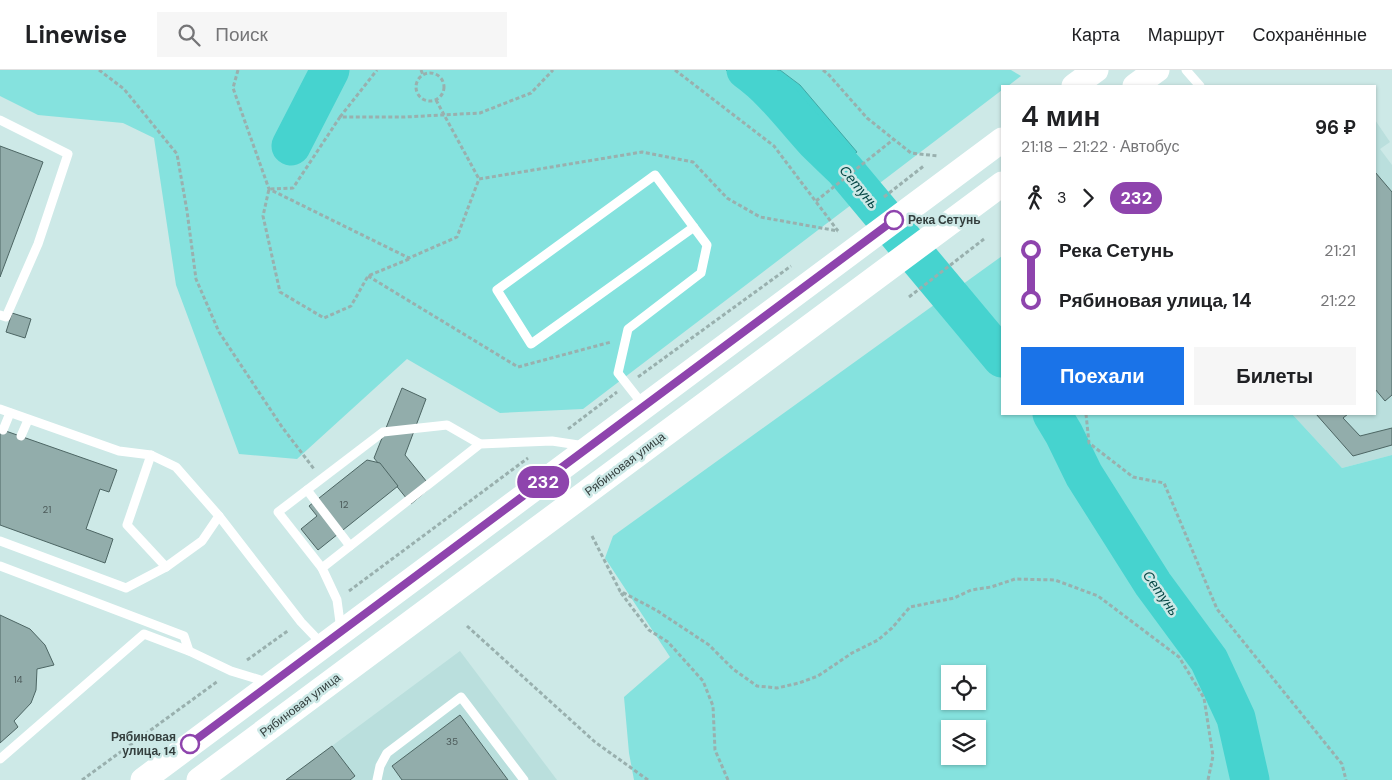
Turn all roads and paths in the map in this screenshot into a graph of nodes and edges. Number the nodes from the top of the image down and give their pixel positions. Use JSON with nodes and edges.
{"nodes":[{"id":1,"x":99,"y":70,"type":"edge"},
{"id":2,"x":238,"y":70,"type":"edge"},
{"id":3,"x":377,"y":70,"type":"edge"},
{"id":4,"x":421,"y":70,"type":"edge"},
{"id":5,"x":552,"y":70,"type":"edge"},
{"id":6,"x":675,"y":70,"type":"edge"},
{"id":7,"x":823,"y":70,"type":"edge"},
{"id":8,"x":1157,"y":70,"type":"edge"},
{"id":9,"x":1186,"y":70,"type":"edge"},
{"id":10,"x":423,"y":75,"type":"junction"},
{"id":11,"x":1136,"y":85,"type":"edge"},
{"id":12,"x":1199,"y":85,"type":"edge"},
{"id":13,"x":436,"y":100,"type":"junction"},
{"id":14,"x":444,"y":115,"type":"junction"},
{"id":15,"x":340,"y":118,"type":"junction"},
{"id":16,"x":0,"y":120,"type":"edge"},
{"id":17,"x":894,"y":139,"type":"junction"},
{"id":18,"x":1001,"y":141,"type":"edge"},
{"id":19,"x":938,"y":156,"type":"dead end"},
{"id":20,"x":925,"y":165,"type":"dead end"},
{"id":21,"x":479,"y":179,"type":"junction"},
{"id":22,"x":1001,"y":185,"type":"edge"},
{"id":23,"x":270,"y":189,"type":"junction"},
{"id":24,"x":880,"y":200,"type":"dead end"},
{"id":25,"x":816,"y":201,"type":"junction"},
{"id":26,"x":694,"y":227,"type":"junction"},
{"id":27,"x":844,"y":227,"type":"dead end"},
{"id":28,"x":838,"y":232,"type":"junction"},
{"id":29,"x":831,"y":237,"type":"dead end"},
{"id":30,"x":984,"y":239,"type":"dead end"},
{"id":31,"x":409,"y":258,"type":"junction"},
{"id":32,"x":792,"y":265,"type":"dead end"},
{"id":33,"x":368,"y":276,"type":"junction"},
{"id":34,"x":909,"y":298,"type":"dead end"},
{"id":35,"x":0,"y":315,"type":"edge"},
{"id":36,"x":626,"y":338,"type":"junction"},
{"id":37,"x":627,"y":384,"type":"junction"},
{"id":38,"x":645,"y":406,"type":"junction"},
{"id":39,"x":0,"y":409,"type":"edge"},
{"id":40,"x":10,"y":413,"type":"junction"},
{"id":41,"x":1086,"y":415,"type":"edge"},
{"id":42,"x":28,"y":420,"type":"junction"},
{"id":43,"x":3,"y":430,"type":"dead end"},
{"id":44,"x":21,"y":436,"type":"dead end"},
{"id":45,"x":552,"y":441,"type":"junction"},
{"id":46,"x":480,"y":444,"type":"junction"},
{"id":47,"x":590,"y":446,"type":"junction"},
{"id":48,"x":151,"y":455,"type":"junction"},
{"id":49,"x":322,"y":479,"type":"junction"},
{"id":50,"x":307,"y":490,"type":"junction"},
{"id":51,"x":220,"y":516,"type":"junction"},
{"id":52,"x":592,"y":536,"type":"dead end"},
{"id":53,"x":0,"y":541,"type":"edge"},
{"id":54,"x":350,"y":546,"type":"junction"},
{"id":55,"x":0,"y":566,"type":"edge"},
{"id":56,"x":166,"y":567,"type":"junction"},
{"id":57,"x":322,"y":568,"type":"junction"},
{"id":58,"x":620,"y":591,"type":"junction"},
{"id":59,"x":337,"y":600,"type":"junction"},
{"id":60,"x":301,"y":622,"type":"junction"},
{"id":61,"x":467,"y":626,"type":"dead end"},
{"id":62,"x":333,"y":639,"type":"junction"},
{"id":63,"x":189,"y":651,"type":"junction"},
{"id":64,"x":231,"y":671,"type":"junction"},
{"id":65,"x":272,"y":683,"type":"junction"},
{"id":66,"x":0,"y":759,"type":"edge"},
{"id":67,"x":82,"y":780,"type":"edge"},
{"id":68,"x":143,"y":780,"type":"edge"},
{"id":69,"x":199,"y":780,"type":"edge"},
{"id":70,"x":377,"y":780,"type":"edge"},
{"id":71,"x":524,"y":780,"type":"edge"},
{"id":72,"x":648,"y":780,"type":"edge"},
{"id":73,"x":728,"y":780,"type":"edge"},
{"id":74,"x":1208,"y":780,"type":"edge"},
{"id":75,"x":1346,"y":780,"type":"edge"}],
"edges":[{"from":1,"to":49,"type":"path"},
{"from":2,"to":23,"type":"path"},
{"from":3,"to":15,"type":"path"},
{"from":4,"to":10,"type":"path"},
{"from":5,"to":14,"type":"path"},
{"from":6,"to":25,"type":"path"},
{"from":7,"to":17,"type":"path"},
{"from":8,"to":11,"type":"main road"},
{"from":9,"to":12,"type":"lane"},
{"from":10,"to":13,"type":"path"},
{"from":10,"to":13,"type":"path"},
{"from":13,"to":14,"type":"path"},
{"from":14,"to":15,"type":"path"},
{"from":14,"to":21,"type":"path"},
{"from":15,"to":23,"type":"path"},
{"from":16,"to":35,"type":"lane"},
{"from":17,"to":19,"type":"path"},
{"from":17,"to":25,"type":"path"},
{"from":18,"to":38,"type":"main road"},
{"from":20,"to":24,"type":"path"},
{"from":21,"to":28,"type":"path"},
{"from":21,"to":31,"type":"path"},
{"from":22,"to":69,"type":"main road","name":"Рябиновая улица"},
{"from":23,"to":31,"type":"path"},
{"from":23,"to":33,"type":"path"},
{"from":25,"to":28,"type":"path"},
{"from":26,"to":26,"type":"lane"},
{"from":26,"to":36,"type":"lane"},
{"from":27,"to":28,"type":"path"},
{"from":28,"to":29,"type":"path"},
{"from":30,"to":34,"type":"path"},
{"from":31,"to":33,"type":"path"},
{"from":32,"to":37,"type":"path"},
{"from":33,"to":36,"type":"path"},
{"from":36,"to":37,"type":"lane"},
{"from":37,"to":38,"type":"lane"},
{"from":37,"to":45,"type":"path"},
{"from":38,"to":47,"type":"main road"},
{"from":39,"to":40,"type":"lane"},
{"from":40,"to":42,"type":"lane"},
{"from":40,"to":43,"type":"lane"},
{"from":41,"to":75,"type":"path"},
{"from":42,"to":44,"type":"lane"},
{"from":42,"to":48,"type":"lane"},
{"from":45,"to":46,"type":"lane"},
{"from":45,"to":47,"type":"lane"},
{"from":45,"to":59,"type":"path"},
{"from":46,"to":49,"type":"lane"},
{"from":46,"to":54,"type":"lane"},
{"from":47,"to":62,"type":"main road"},
{"from":48,"to":51,"type":"lane"},
{"from":48,"to":56,"type":"lane"},
{"from":49,"to":50,"type":"lane"},
{"from":50,"to":54,"type":"lane"},
{"from":50,"to":57,"type":"lane"},
{"from":51,"to":56,"type":"lane"},
{"from":51,"to":60,"type":"lane"},
{"from":52,"to":58,"type":"path"},
{"from":53,"to":56,"type":"lane"},
{"from":54,"to":57,"type":"lane"},
{"from":55,"to":63,"type":"lane"},
{"from":57,"to":59,"type":"lane"},
{"from":58,"to":73,"type":"path"},
{"from":58,"to":74,"type":"path"},
{"from":59,"to":62,"type":"lane"},
{"from":60,"to":62,"type":"lane"},
{"from":60,"to":64,"type":"path"},
{"from":61,"to":72,"type":"path"},
{"from":62,"to":65,"type":"main road"},
{"from":63,"to":64,"type":"lane"},
{"from":63,"to":66,"type":"lane"},
{"from":64,"to":65,"type":"lane"},
{"from":64,"to":67,"type":"path"},
{"from":65,"to":68,"type":"main road"},
{"from":70,"to":71,"type":"lane"}]}
